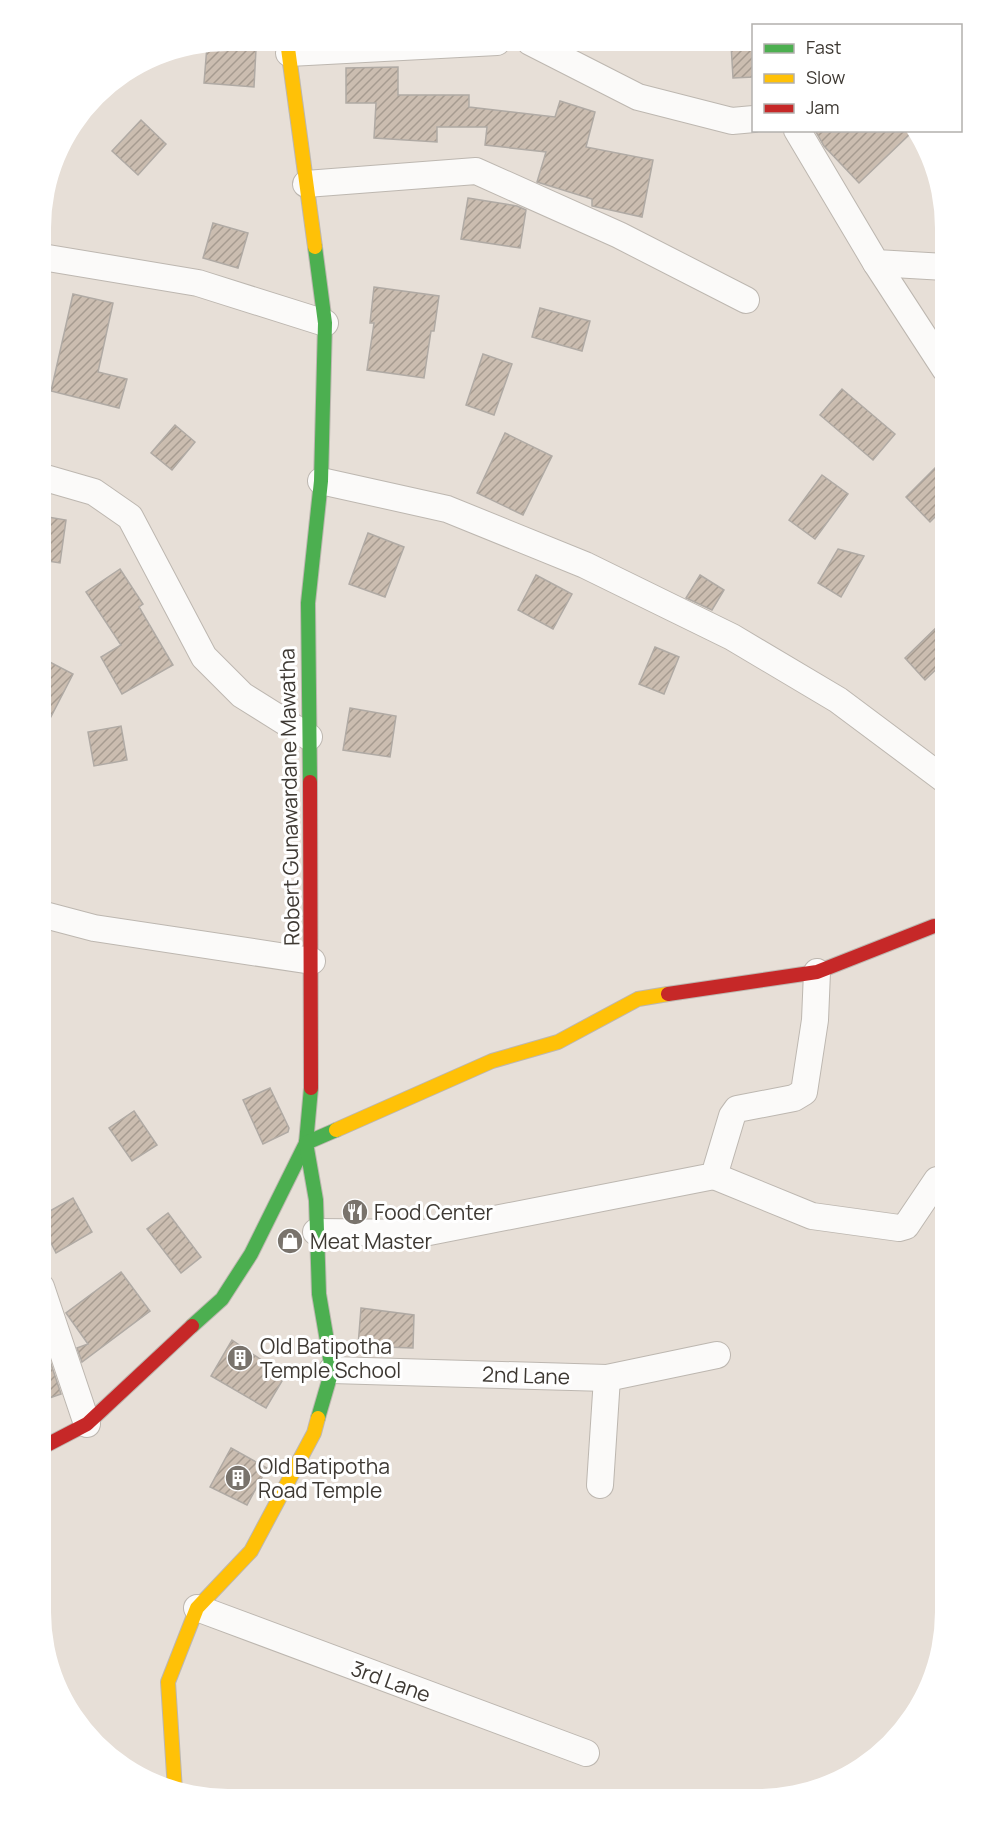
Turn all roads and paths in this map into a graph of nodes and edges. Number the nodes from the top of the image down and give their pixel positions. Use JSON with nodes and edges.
{"nodes":[{"id":1,"x":289,"y":51,"type":"edge"},
{"id":2,"x":547,"y":51,"type":"edge"},
{"id":3,"x":752,"y":119,"type":"edge"},
{"id":4,"x":798,"y":132,"type":"edge"},
{"id":5,"x":306,"y":184,"type":"junction"},
{"id":6,"x":51,"y":258,"type":"edge"},
{"id":7,"x":876,"y":263,"type":"junction"},
{"id":8,"x":935,"y":266,"type":"edge"},
{"id":9,"x":746,"y":300,"type":"dead end"},
{"id":10,"x":325,"y":323,"type":"junction"},
{"id":11,"x":935,"y":354,"type":"edge"},
{"id":12,"x":51,"y":480,"type":"edge"},
{"id":13,"x":321,"y":481,"type":"junction"},
{"id":14,"x":309,"y":736,"type":"junction"},
{"id":15,"x":935,"y":773,"type":"edge"},
{"id":16,"x":51,"y":917,"type":"edge"},
{"id":17,"x":934,"y":926,"type":"dead end"},
{"id":18,"x":312,"y":961,"type":"junction"},
{"id":19,"x":817,"y":972,"type":"junction"},
{"id":20,"x":306,"y":1143,"type":"junction"},
{"id":21,"x":714,"y":1176,"type":"junction"},
{"id":22,"x":935,"y":1183,"type":"edge"},
{"id":23,"x":316,"y":1232,"type":"junction"},
{"id":24,"x":51,"y":1317,"type":"edge"},
{"id":25,"x":717,"y":1355,"type":"dead end"},
{"id":26,"x":332,"y":1370,"type":"junction"},
{"id":27,"x":607,"y":1378,"type":"junction"},
{"id":28,"x":87,"y":1424,"type":"junction"},
{"id":29,"x":51,"y":1443,"type":"edge"},
{"id":30,"x":600,"y":1485,"type":"dead end"},
{"id":31,"x":197,"y":1608,"type":"junction"},
{"id":32,"x":586,"y":1753,"type":"dead end"},
{"id":33,"x":174,"y":1781,"type":"edge"}],
"edges":[{"from":1,"to":5,"type":"street","name":"Robert Gunawardane Mawatha"},
{"from":2,"to":3,"type":"street"},
{"from":4,"to":7,"type":"street"},
{"from":5,"to":9,"type":"street"},
{"from":5,"to":10,"type":"street","name":"Robert Gunawardane Mawatha"},
{"from":6,"to":10,"type":"street"},
{"from":7,"to":8,"type":"street"},
{"from":7,"to":11,"type":"street"},
{"from":10,"to":13,"type":"street","name":"Robert Gunawardane Mawatha"},
{"from":12,"to":14,"type":"street"},
{"from":13,"to":14,"type":"street","name":"Robert Gunawardane Mawatha"},
{"from":13,"to":15,"type":"street"},
{"from":14,"to":18,"type":"street","name":"Robert Gunawardane Mawatha"},
{"from":16,"to":18,"type":"street"},
{"from":17,"to":19,"type":"street"},
{"from":18,"to":20,"type":"street","name":"Robert Gunawardane Mawatha"},
{"from":19,"to":20,"type":"street"},
{"from":19,"to":21,"type":"street"},
{"from":20,"to":23,"type":"street"},
{"from":20,"to":28,"type":"street","name":"Robert Gunawardane Mawatha"},
{"from":21,"to":22,"type":"street"},
{"from":21,"to":23,"type":"street"},
{"from":23,"to":26,"type":"street"},
{"from":24,"to":28,"type":"street"},
{"from":25,"to":27,"type":"street","name":"2nd Lane"},
{"from":26,"to":27,"type":"street","name":"2nd Lane"},
{"from":26,"to":31,"type":"street"},
{"from":27,"to":30,"type":"street"},
{"from":28,"to":29,"type":"street","name":"Robert Gunawardane Mawatha"},
{"from":31,"to":32,"type":"street","name":"3rd Lane"},
{"from":31,"to":33,"type":"street"}]}
